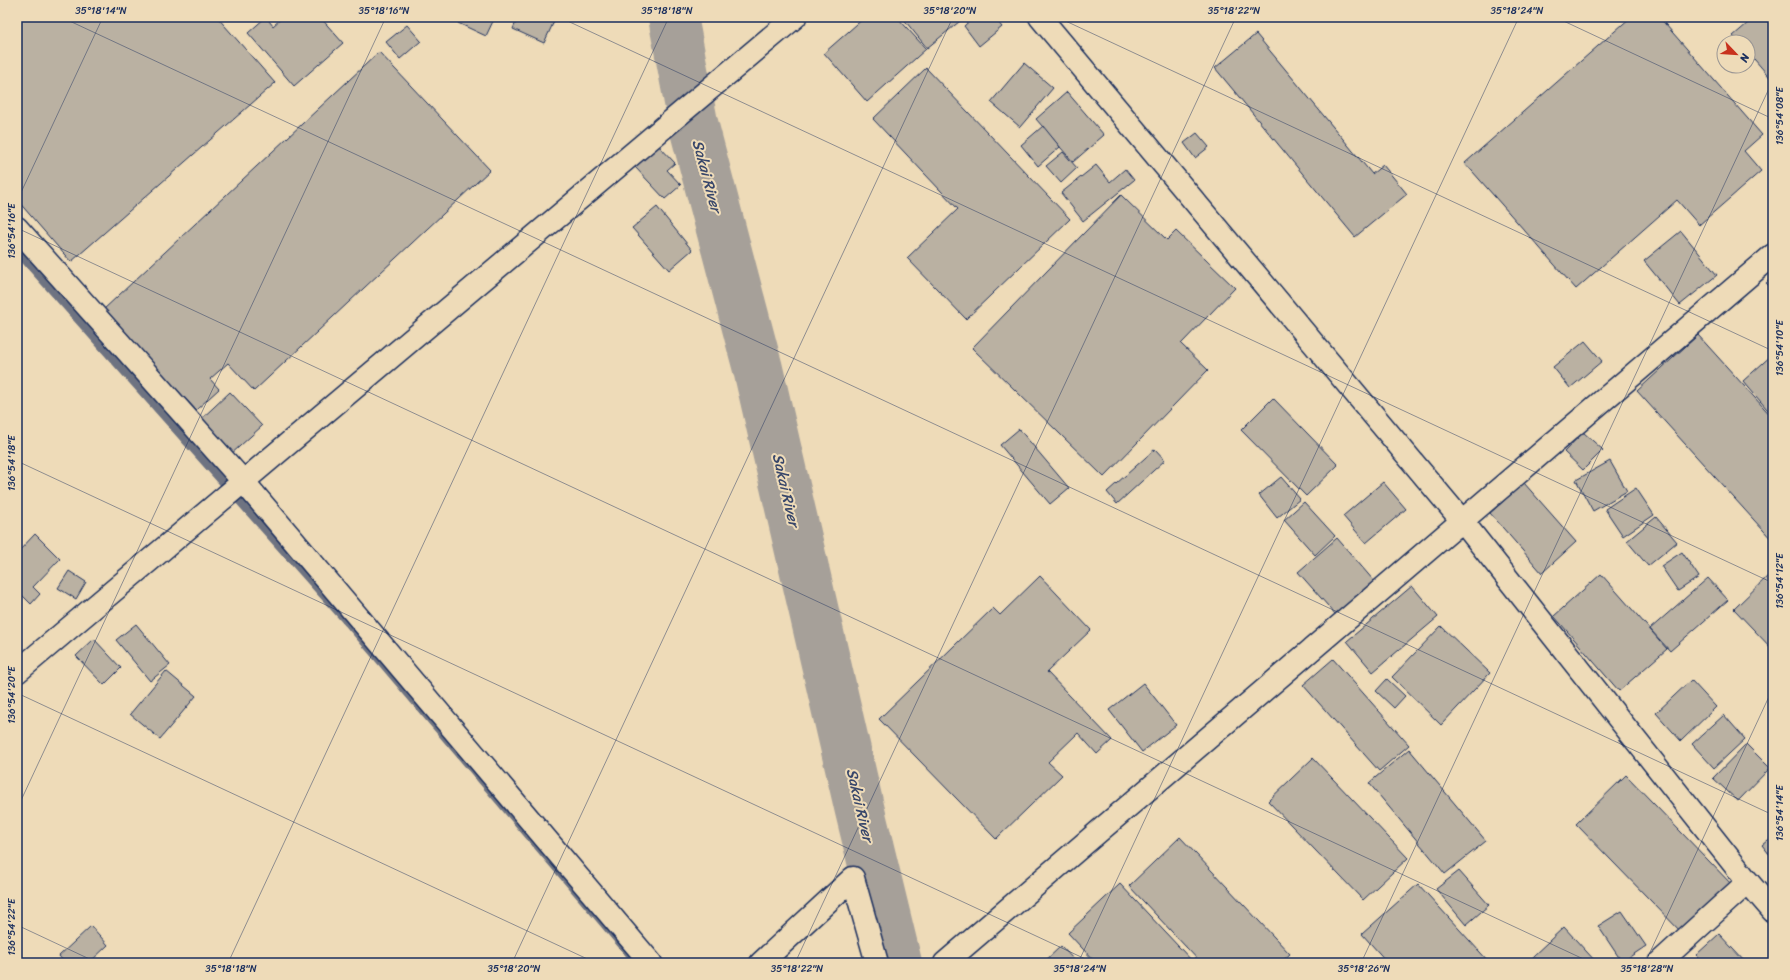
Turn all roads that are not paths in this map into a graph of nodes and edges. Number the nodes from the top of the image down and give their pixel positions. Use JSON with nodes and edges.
{"nodes":[{"id":1,"x":795,"y":17,"type":"edge"},
{"id":2,"x":1040,"y":17,"type":"edge"},
{"id":3,"x":17,"y":228,"type":"edge"},
{"id":4,"x":1773,"y":255,"type":"edge"},
{"id":5,"x":243,"y":481,"type":"junction"},
{"id":6,"x":1462,"y":522,"type":"junction"},
{"id":7,"x":17,"y":672,"type":"edge"},
{"id":8,"x":1748,"y":882,"type":"junction"},
{"id":9,"x":1773,"y":911,"type":"edge"},
{"id":10,"x":651,"y":963,"type":"edge"},
{"id":11,"x":761,"y":963,"type":"edge"},
{"id":12,"x":877,"y":963,"type":"edge"},
{"id":13,"x":945,"y":963,"type":"edge"},
{"id":14,"x":1659,"y":963,"type":"edge"}],
"edges":[{"from":1,"to":5,"type":"street"},
{"from":2,"to":6,"type":"street"},
{"from":3,"to":5,"type":"street"},
{"from":4,"to":6,"type":"street"},
{"from":5,"to":7,"type":"street"},
{"from":5,"to":10,"type":"street"},
{"from":6,"to":8,"type":"street"},
{"from":6,"to":13,"type":"street"},
{"from":8,"to":9,"type":"street"},
{"from":8,"to":14,"type":"street"},
{"from":11,"to":12,"type":"street"}]}
